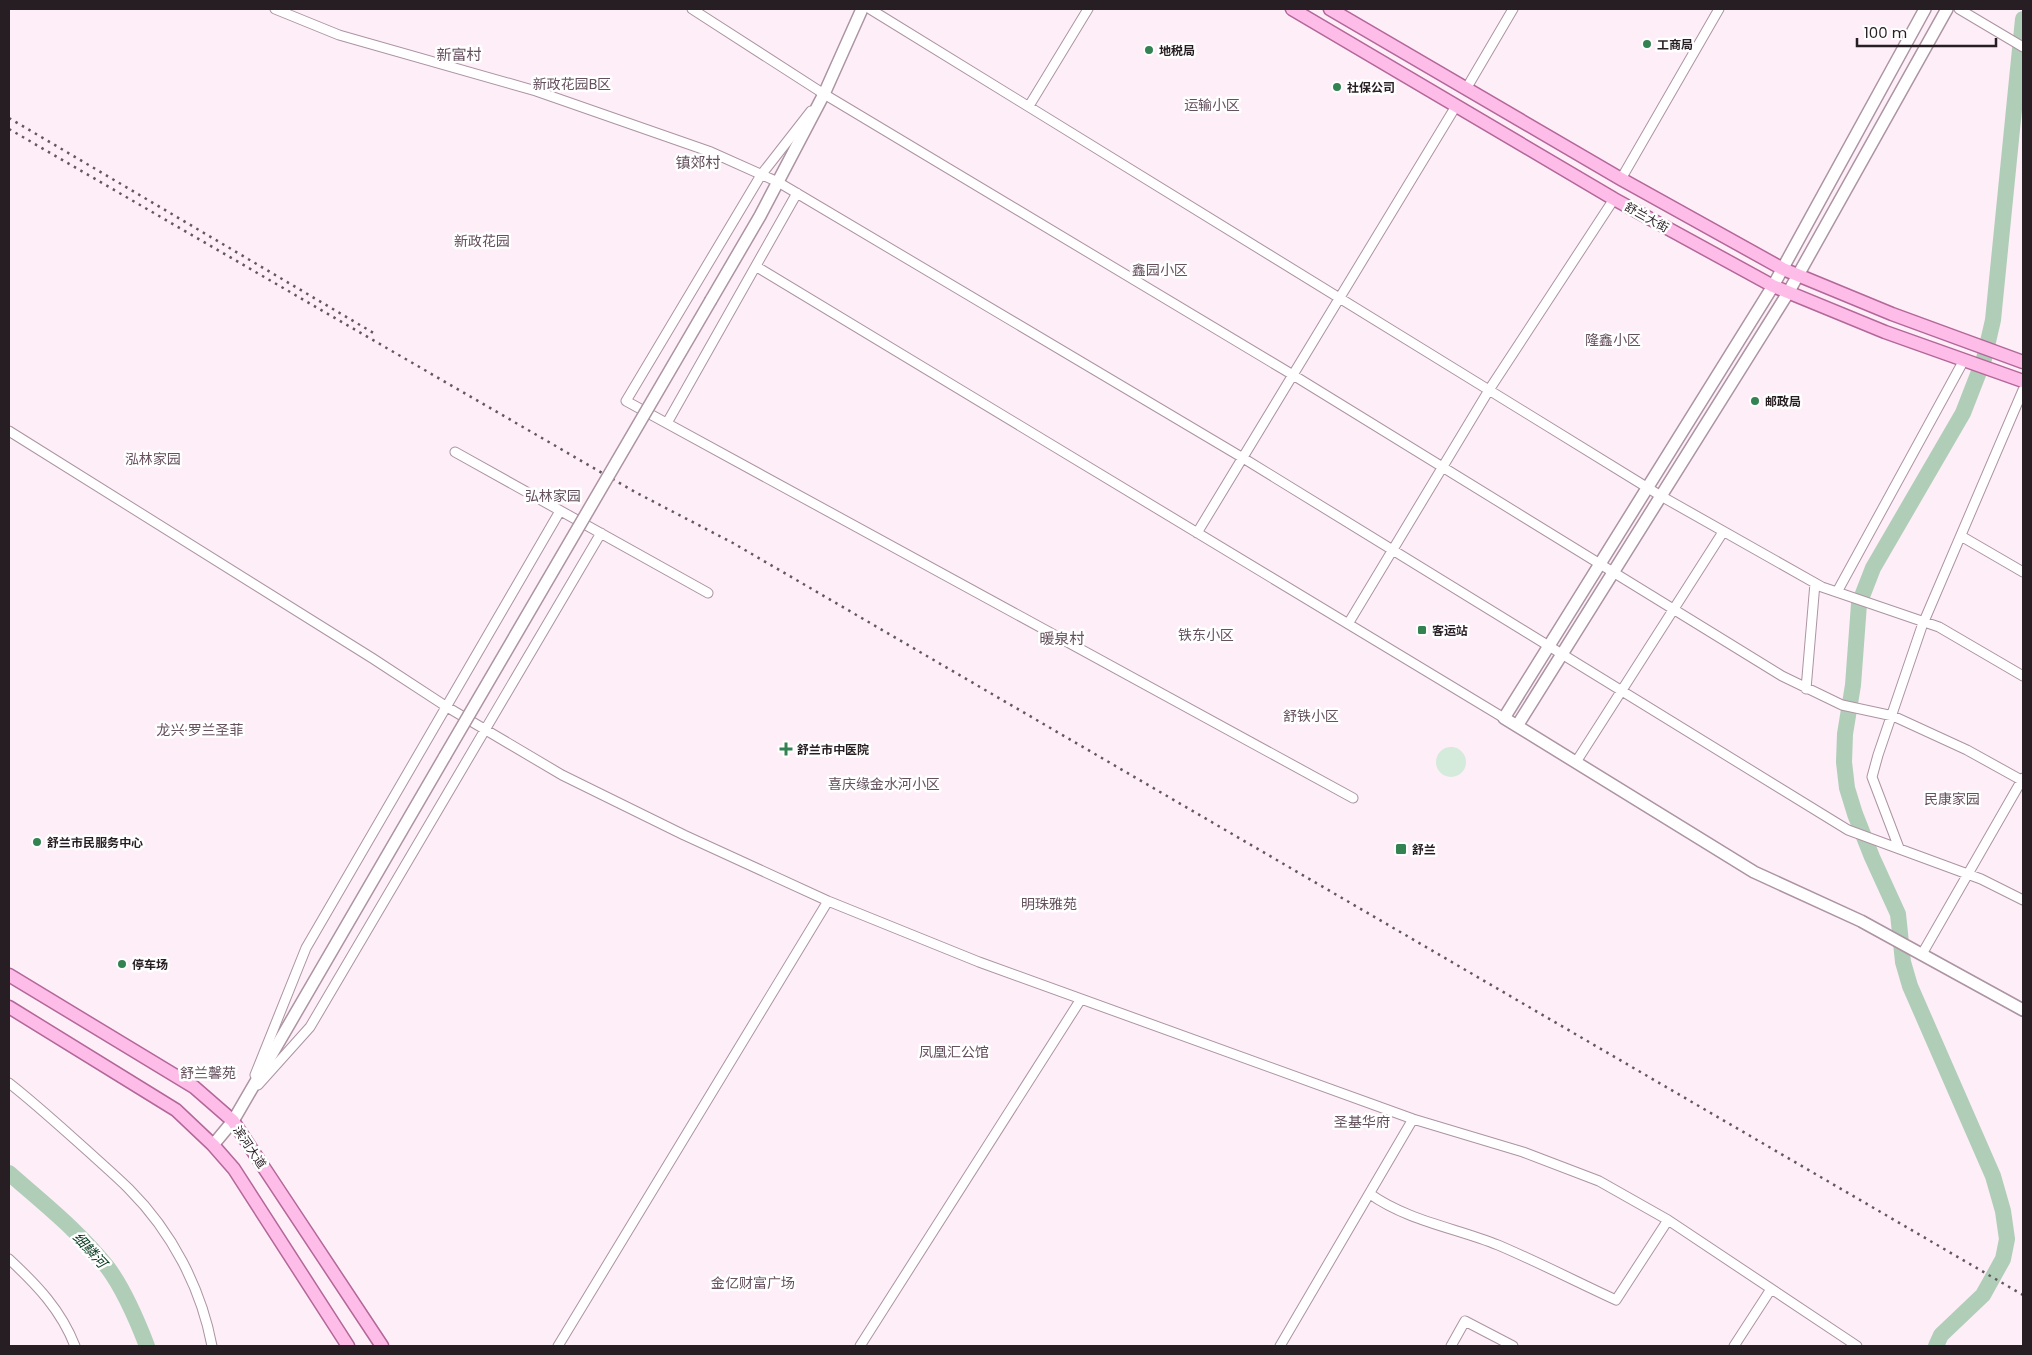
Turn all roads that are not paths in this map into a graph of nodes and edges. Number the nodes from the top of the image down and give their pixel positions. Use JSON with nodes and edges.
{"nodes":[{"id":1,"x":275,"y":9,"type":"edge"},
{"id":2,"x":692,"y":9,"type":"edge"},
{"id":3,"x":862,"y":9,"type":"edge"},
{"id":4,"x":870,"y":9,"type":"edge"},
{"id":5,"x":1088,"y":9,"type":"edge"},
{"id":6,"x":1292,"y":9,"type":"edge"},
{"id":7,"x":1330,"y":9,"type":"edge"},
{"id":8,"x":1513,"y":9,"type":"edge"},
{"id":9,"x":1719,"y":9,"type":"edge"},
{"id":10,"x":1925,"y":9,"type":"edge"},
{"id":11,"x":1947,"y":9,"type":"edge"},
{"id":12,"x":1959,"y":9,"type":"edge"},
{"id":13,"x":2023,"y":47,"type":"edge"},
{"id":14,"x":1466,"y":89,"type":"junction"},
{"id":15,"x":824,"y":94,"type":"junction"},
{"id":16,"x":1029,"y":106,"type":"junction"},
{"id":17,"x":1456,"y":106,"type":"junction"},
{"id":18,"x":761,"y":175,"type":"junction"},
{"id":19,"x":1621,"y":179,"type":"junction"},
{"id":20,"x":778,"y":182,"type":"junction"},
{"id":21,"x":797,"y":194,"type":"junction"},
{"id":22,"x":1614,"y":199,"type":"junction"},
{"id":23,"x":757,"y":267,"type":"junction"},
{"id":24,"x":1783,"y":269,"type":"junction"},
{"id":25,"x":1797,"y":275,"type":"junction"},
{"id":26,"x":1773,"y":286,"type":"junction"},
{"id":27,"x":1788,"y":293,"type":"junction"},
{"id":28,"x":1340,"y":298,"type":"junction"},
{"id":29,"x":1965,"y":360,"type":"junction"},
{"id":30,"x":2021,"y":361,"type":"edge"},
{"id":31,"x":1293,"y":375,"type":"junction"},
{"id":32,"x":2018,"y":379,"type":"edge"},
{"id":33,"x":1489,"y":390,"type":"junction"},
{"id":34,"x":2023,"y":390,"type":"edge"},
{"id":35,"x":667,"y":423,"type":"junction"},
{"id":36,"x":9,"y":431,"type":"edge"},
{"id":37,"x":455,"y":452,"type":"dead end"},
{"id":38,"x":1243,"y":458,"type":"junction"},
{"id":39,"x":1442,"y":468,"type":"junction"},
{"id":40,"x":1647,"y":488,"type":"junction"},
{"id":41,"x":1661,"y":496,"type":"junction"},
{"id":42,"x":560,"y":510,"type":"junction"},
{"id":43,"x":1723,"y":532,"type":"junction"},
{"id":44,"x":601,"y":533,"type":"junction"},
{"id":45,"x":1197,"y":533,"type":"junction"},
{"id":46,"x":1961,"y":536,"type":"junction"},
{"id":47,"x":1393,"y":549,"type":"junction"},
{"id":48,"x":1599,"y":565,"type":"junction"},
{"id":49,"x":2023,"y":572,"type":"edge"},
{"id":50,"x":1613,"y":573,"type":"junction"},
{"id":51,"x":1816,"y":583,"type":"junction"},
{"id":52,"x":708,"y":593,"type":"dead end"},
{"id":53,"x":1839,"y":593,"type":"junction"},
{"id":54,"x":1673,"y":610,"type":"junction"},
{"id":55,"x":1924,"y":622,"type":"junction"},
{"id":56,"x":1348,"y":624,"type":"junction"},
{"id":57,"x":1549,"y":645,"type":"junction"},
{"id":58,"x":1563,"y":653,"type":"junction"},
{"id":59,"x":2023,"y":676,"type":"edge"},
{"id":60,"x":1806,"y":689,"type":"junction"},
{"id":61,"x":1622,"y":690,"type":"junction"},
{"id":62,"x":447,"y":707,"type":"junction"},
{"id":63,"x":1892,"y":716,"type":"junction"},
{"id":64,"x":1504,"y":718,"type":"junction"},
{"id":65,"x":1517,"y":726,"type":"junction"},
{"id":66,"x":486,"y":730,"type":"junction"},
{"id":67,"x":1576,"y":762,"type":"junction"},
{"id":68,"x":2023,"y":780,"type":"edge"},
{"id":69,"x":1353,"y":798,"type":"dead end"},
{"id":70,"x":1898,"y":848,"type":"junction"},
{"id":71,"x":1968,"y":874,"type":"junction"},
{"id":72,"x":2023,"y":900,"type":"edge"},
{"id":73,"x":828,"y":901,"type":"junction"},
{"id":74,"x":1922,"y":954,"type":"junction"},
{"id":75,"x":9,"y":975,"type":"edge"},
{"id":76,"x":1081,"y":999,"type":"junction"},
{"id":77,"x":9,"y":1007,"type":"edge"},
{"id":78,"x":2023,"y":1010,"type":"edge"},
{"id":79,"x":9,"y":1083,"type":"edge"},
{"id":80,"x":246,"y":1098,"type":"junction"},
{"id":81,"x":1413,"y":1119,"type":"junction"},
{"id":82,"x":233,"y":1121,"type":"junction"},
{"id":83,"x":213,"y":1145,"type":"junction"},
{"id":84,"x":1370,"y":1194,"type":"junction"},
{"id":85,"x":1668,"y":1220,"type":"junction"},
{"id":86,"x":9,"y":1259,"type":"edge"},
{"id":87,"x":1772,"y":1289,"type":"junction"},
{"id":88,"x":75,"y":1346,"type":"edge"},
{"id":89,"x":212,"y":1346,"type":"edge"},
{"id":90,"x":348,"y":1346,"type":"edge"},
{"id":91,"x":382,"y":1346,"type":"edge"},
{"id":92,"x":558,"y":1346,"type":"edge"},
{"id":93,"x":860,"y":1346,"type":"edge"},
{"id":94,"x":1280,"y":1346,"type":"edge"},
{"id":95,"x":1451,"y":1346,"type":"edge"},
{"id":96,"x":1514,"y":1346,"type":"edge"},
{"id":97,"x":1734,"y":1346,"type":"edge"},
{"id":98,"x":1857,"y":1346,"type":"edge"}],
"edges":[{"from":1,"to":18,"type":"street"},
{"from":2,"to":15,"type":"street"},
{"from":3,"to":15,"type":"street"},
{"from":4,"to":16,"type":"street"},
{"from":5,"to":16,"type":"street"},
{"from":6,"to":17,"type":"main road","name":"舒兰大街"},
{"from":7,"to":14,"type":"main road","name":"舒兰大街"},
{"from":8,"to":14,"type":"street"},
{"from":9,"to":19,"type":"street"},
{"from":10,"to":24,"type":"street"},
{"from":11,"to":25,"type":"street"},
{"from":12,"to":13,"type":"street"},
{"from":14,"to":19,"type":"main road","name":"舒兰大街"},
{"from":15,"to":18,"type":"street"},
{"from":15,"to":20,"type":"street"},
{"from":15,"to":31,"type":"street"},
{"from":16,"to":28,"type":"street"},
{"from":17,"to":22,"type":"main road","name":"舒兰大街"},
{"from":17,"to":28,"type":"street"},
{"from":18,"to":20,"type":"street"},
{"from":18,"to":35,"type":"street"},
{"from":19,"to":24,"type":"main road","name":"舒兰大街"},
{"from":20,"to":21,"type":"street"},
{"from":20,"to":80,"type":"street","bridge":true},
{"from":21,"to":23,"type":"street"},
{"from":21,"to":38,"type":"street"},
{"from":22,"to":26,"type":"main road","name":"舒兰大街"},
{"from":22,"to":33,"type":"street"},
{"from":23,"to":35,"type":"street"},
{"from":23,"to":45,"type":"street"},
{"from":24,"to":25,"type":"main road","name":"舒兰大街"},
{"from":24,"to":26,"type":"street"},
{"from":25,"to":27,"type":"street"},
{"from":25,"to":30,"type":"main road","name":"舒兰大街"},
{"from":26,"to":27,"type":"main road","name":"舒兰大街"},
{"from":26,"to":40,"type":"street"},
{"from":27,"to":29,"type":"main road","name":"舒兰大街"},
{"from":27,"to":41,"type":"street"},
{"from":28,"to":31,"type":"street"},
{"from":28,"to":33,"type":"street"},
{"from":29,"to":32,"type":"main road","name":"舒兰大街"},
{"from":29,"to":53,"type":"street"},
{"from":31,"to":38,"type":"street"},
{"from":31,"to":39,"type":"street"},
{"from":33,"to":39,"type":"street"},
{"from":33,"to":40,"type":"street"},
{"from":34,"to":46,"type":"street"},
{"from":35,"to":69,"type":"street"},
{"from":36,"to":62,"type":"street"},
{"from":37,"to":42,"type":"street"},
{"from":38,"to":45,"type":"street"},
{"from":38,"to":47,"type":"street"},
{"from":39,"to":47,"type":"street"},
{"from":39,"to":48,"type":"street"},
{"from":40,"to":41,"type":"street"},
{"from":40,"to":48,"type":"street"},
{"from":41,"to":43,"type":"street"},
{"from":41,"to":50,"type":"street"},
{"from":42,"to":44,"type":"street"},
{"from":42,"to":62,"type":"street"},
{"from":43,"to":51,"type":"street"},
{"from":43,"to":54,"type":"street"},
{"from":44,"to":52,"type":"street"},
{"from":44,"to":66,"type":"street"},
{"from":45,"to":56,"type":"street"},
{"from":46,"to":49,"type":"street"},
{"from":46,"to":55,"type":"street"},
{"from":47,"to":56,"type":"street"},
{"from":47,"to":57,"type":"street"},
{"from":48,"to":50,"type":"street"},
{"from":48,"to":57,"type":"street"},
{"from":50,"to":54,"type":"street"},
{"from":50,"to":58,"type":"street"},
{"from":51,"to":53,"type":"street"},
{"from":51,"to":60,"type":"street"},
{"from":53,"to":55,"type":"street"},
{"from":54,"to":60,"type":"street"},
{"from":54,"to":61,"type":"street"},
{"from":55,"to":59,"type":"street"},
{"from":55,"to":63,"type":"street"},
{"from":56,"to":64,"type":"street"},
{"from":57,"to":58,"type":"street"},
{"from":57,"to":64,"type":"street"},
{"from":58,"to":61,"type":"street"},
{"from":58,"to":65,"type":"street"},
{"from":60,"to":63,"type":"street"},
{"from":61,"to":67,"type":"street"},
{"from":61,"to":70,"type":"street"},
{"from":62,"to":66,"type":"street"},
{"from":62,"to":80,"type":"street"},
{"from":63,"to":68,"type":"street"},
{"from":63,"to":70,"type":"street"},
{"from":64,"to":65,"type":"street"},
{"from":65,"to":67,"type":"street"},
{"from":66,"to":73,"type":"street"},
{"from":66,"to":80,"type":"street"},
{"from":67,"to":74,"type":"street"},
{"from":68,"to":71,"type":"street"},
{"from":70,"to":71,"type":"street"},
{"from":71,"to":72,"type":"street"},
{"from":71,"to":74,"type":"street"},
{"from":73,"to":76,"type":"street"},
{"from":73,"to":92,"type":"street"},
{"from":74,"to":78,"type":"street"},
{"from":75,"to":82,"type":"main road","name":"滨河大道"},
{"from":76,"to":81,"type":"street"},
{"from":76,"to":93,"type":"street"},
{"from":77,"to":83,"type":"main road","name":"滨河大道"},
{"from":79,"to":89,"type":"street"},
{"from":80,"to":82,"type":"street"},
{"from":81,"to":84,"type":"street"},
{"from":81,"to":85,"type":"street"},
{"from":82,"to":83,"type":"street"},
{"from":82,"to":91,"type":"main road","name":"滨河大道"},
{"from":83,"to":90,"type":"main road","name":"滨河大道"},
{"from":84,"to":85,"type":"street"},
{"from":84,"to":94,"type":"street"},
{"from":85,"to":87,"type":"street"},
{"from":86,"to":88,"type":"street"},
{"from":87,"to":97,"type":"street"},
{"from":87,"to":98,"type":"street"},
{"from":95,"to":96,"type":"street"}]}
